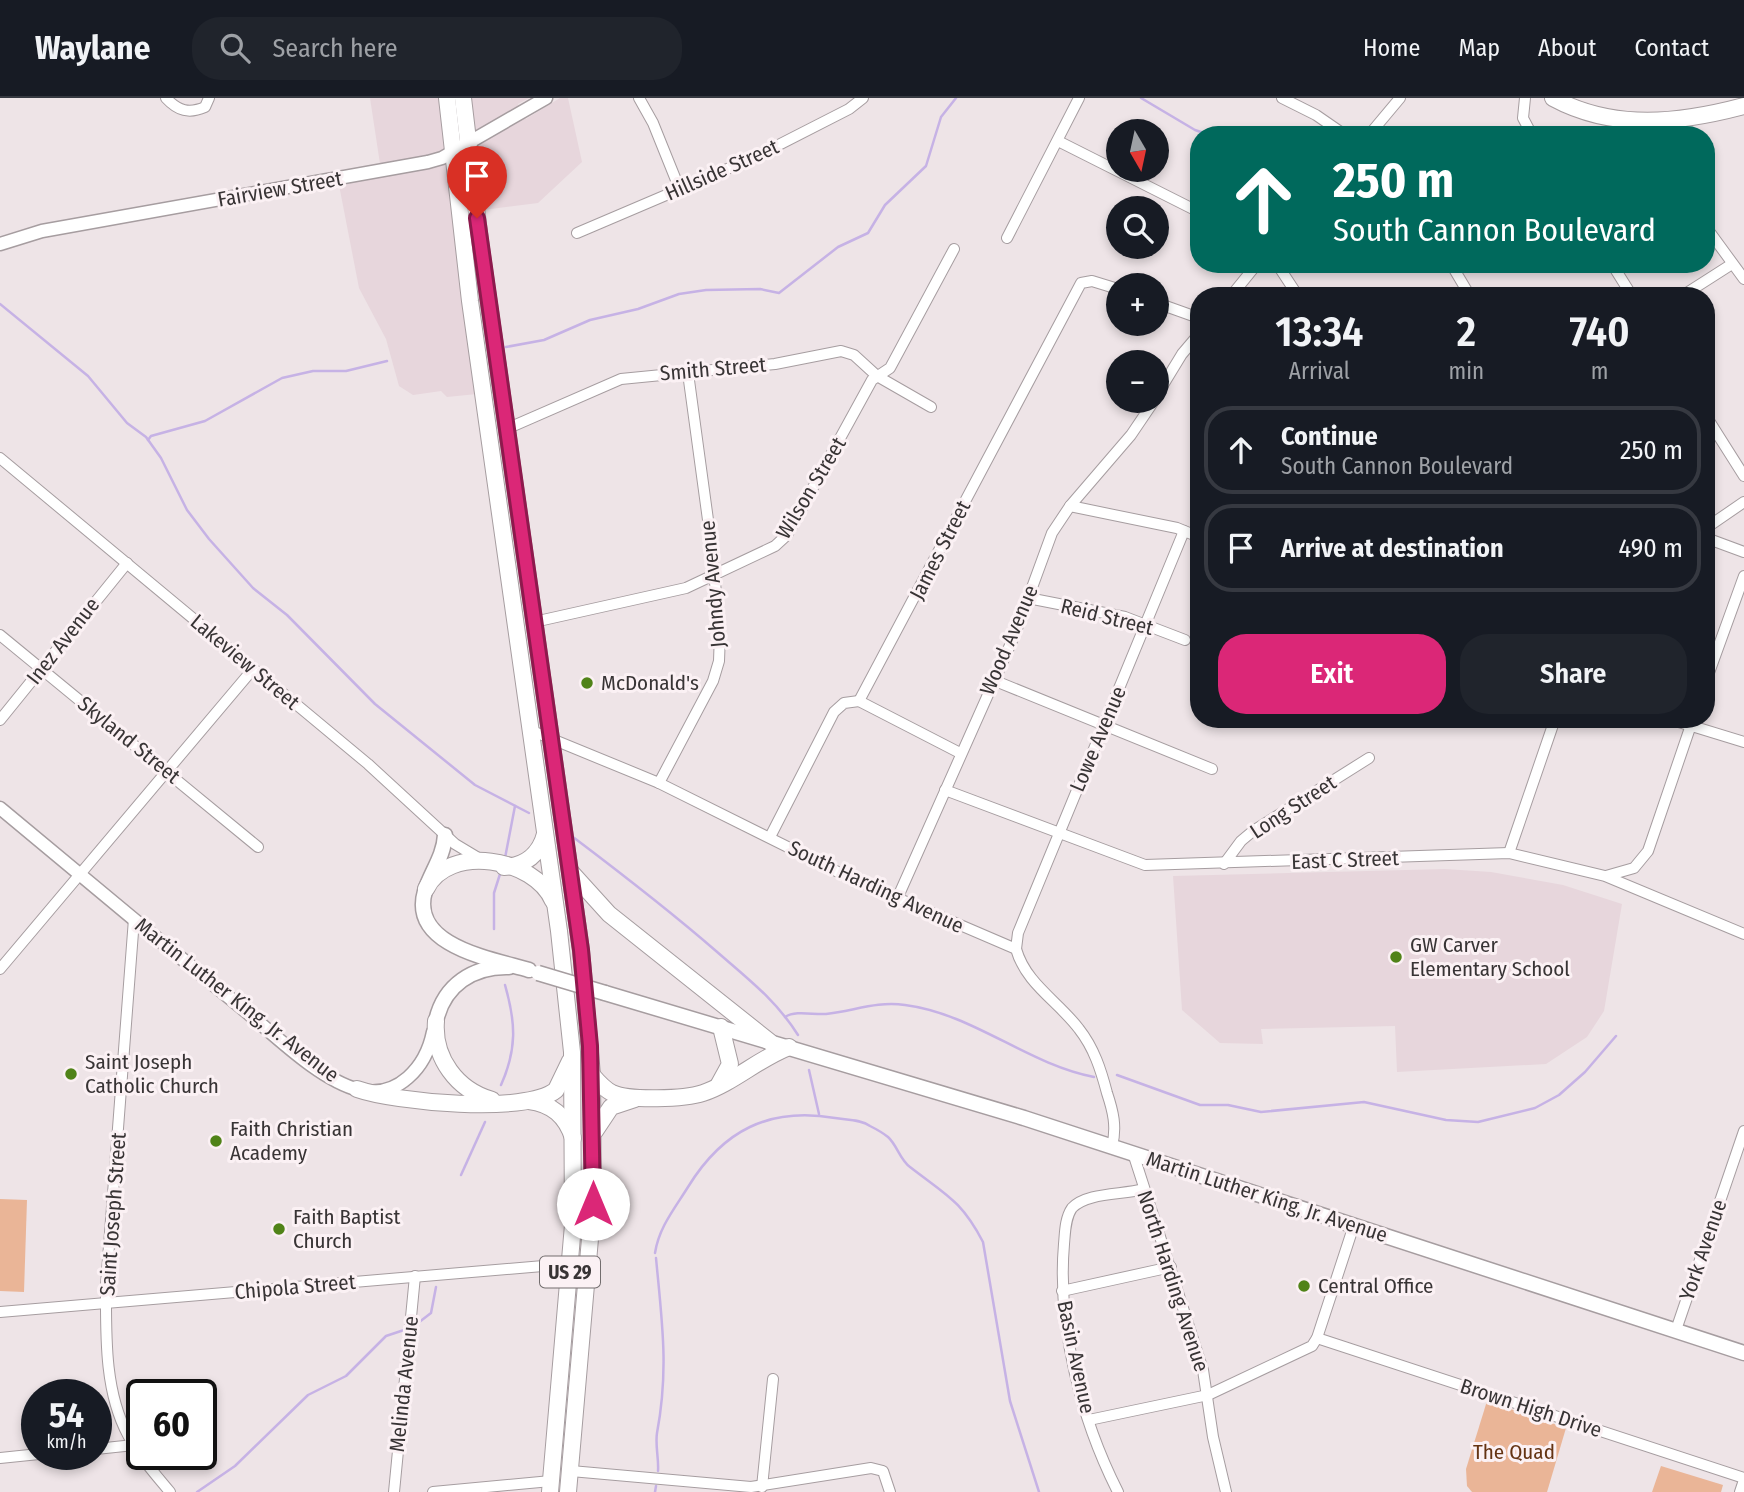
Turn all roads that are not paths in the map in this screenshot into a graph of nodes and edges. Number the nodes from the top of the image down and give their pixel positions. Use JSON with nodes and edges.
{"nodes":[{"id":1,"x":166,"y":98,"type":"edge"},
{"id":2,"x":209,"y":98,"type":"edge"},
{"id":3,"x":447,"y":98,"type":"edge"},
{"id":4,"x":463,"y":98,"type":"edge"},
{"id":5,"x":546,"y":98,"type":"edge"},
{"id":6,"x":639,"y":98,"type":"edge"},
{"id":7,"x":863,"y":98,"type":"edge"},
{"id":8,"x":1079,"y":98,"type":"edge"},
{"id":9,"x":1282,"y":98,"type":"edge"},
{"id":10,"x":1400,"y":98,"type":"edge"},
{"id":11,"x":1525,"y":98,"type":"edge"},
{"id":12,"x":1553,"y":98,"type":"edge"},
{"id":13,"x":1744,"y":106,"type":"edge"},
{"id":14,"x":1332,"y":126,"type":"edge"},
{"id":15,"x":1377,"y":126,"type":"edge"},
{"id":16,"x":1527,"y":126,"type":"edge"},
{"id":17,"x":1058,"y":142,"type":"junction"},
{"id":18,"x":468,"y":143,"type":"junction"},
{"id":19,"x":452,"y":152,"type":"junction"},
{"id":20,"x":680,"y":190,"type":"junction"},
{"id":21,"x":1190,"y":208,"type":"edge"},
{"id":22,"x":577,"y":233,"type":"dead end"},
{"id":23,"x":1007,"y":238,"type":"dead end"},
{"id":24,"x":1715,"y":240,"type":"edge"},
{"id":25,"x":0,"y":244,"type":"edge"},
{"id":26,"x":954,"y":249,"type":"dead end"},
{"id":27,"x":1732,"y":264,"type":"junction"},
{"id":28,"x":1250,"y":273,"type":"edge"},
{"id":29,"x":1744,"y":279,"type":"edge"},
{"id":30,"x":1106,"y":285,"type":"edge"},
{"id":31,"x":1238,"y":287,"type":"edge"},
{"id":32,"x":1696,"y":287,"type":"edge"},
{"id":33,"x":1169,"y":307,"type":"edge"},
{"id":34,"x":1190,"y":315,"type":"edge"},
{"id":35,"x":1190,"y":345,"type":"edge"},
{"id":36,"x":688,"y":373,"type":"junction"},
{"id":37,"x":1169,"y":375,"type":"edge"},
{"id":38,"x":877,"y":376,"type":"junction"},
{"id":39,"x":931,"y":407,"type":"dead end"},
{"id":40,"x":1146,"y":413,"type":"edge"},
{"id":41,"x":506,"y":429,"type":"junction"},
{"id":42,"x":1715,"y":430,"type":"edge"},
{"id":43,"x":488,"y":435,"type":"junction"},
{"id":44,"x":0,"y":458,"type":"edge"},
{"id":45,"x":1744,"y":476,"type":"edge"},
{"id":46,"x":1744,"y":502,"type":"edge"},
{"id":47,"x":1070,"y":506,"type":"junction"},
{"id":48,"x":1715,"y":522,"type":"edge"},
{"id":49,"x":1184,"y":531,"type":"junction"},
{"id":50,"x":1190,"y":533,"type":"edge"},
{"id":51,"x":1715,"y":541,"type":"edge"},
{"id":52,"x":1744,"y":552,"type":"edge"},
{"id":53,"x":127,"y":563,"type":"junction"},
{"id":54,"x":1744,"y":576,"type":"edge"},
{"id":55,"x":714,"y":577,"type":"junction"},
{"id":56,"x":1028,"y":598,"type":"junction"},
{"id":57,"x":534,"y":622,"type":"junction"},
{"id":58,"x":1146,"y":625,"type":"junction"},
{"id":59,"x":0,"y":635,"type":"edge"},
{"id":60,"x":1185,"y":640,"type":"dead end"},
{"id":61,"x":1715,"y":656,"type":"edge"},
{"id":62,"x":41,"y":668,"type":"junction"},
{"id":63,"x":253,"y":669,"type":"junction"},
{"id":64,"x":993,"y":680,"type":"junction"},
{"id":65,"x":859,"y":701,"type":"junction"},
{"id":66,"x":0,"y":720,"type":"edge"},
{"id":67,"x":1104,"y":724,"type":"junction"},
{"id":68,"x":1552,"y":728,"type":"edge"},
{"id":69,"x":1690,"y":728,"type":"edge"},
{"id":70,"x":1706,"y":728,"type":"edge"},
{"id":71,"x":530,"y":730,"type":"junction"},
{"id":72,"x":550,"y":738,"type":"junction"},
{"id":73,"x":1744,"y":742,"type":"edge"},
{"id":74,"x":960,"y":753,"type":"junction"},
{"id":75,"x":1369,"y":758,"type":"dead end"},
{"id":76,"x":1212,"y":769,"type":"dead end"},
{"id":77,"x":167,"y":772,"type":"junction"},
{"id":78,"x":659,"y":783,"type":"junction"},
{"id":79,"x":945,"y":790,"type":"junction"},
{"id":80,"x":0,"y":808,"type":"edge"},
{"id":81,"x":545,"y":834,"type":"junction"},
{"id":82,"x":444,"y":835,"type":"junction"},
{"id":83,"x":1059,"y":835,"type":"junction"},
{"id":84,"x":770,"y":837,"type":"junction"},
{"id":85,"x":258,"y":847,"type":"dead end"},
{"id":86,"x":1508,"y":853,"type":"junction"},
{"id":87,"x":497,"y":864,"type":"junction"},
{"id":88,"x":1224,"y":864,"type":"junction"},
{"id":89,"x":569,"y":870,"type":"junction"},
{"id":90,"x":80,"y":875,"type":"junction"},
{"id":91,"x":1605,"y":876,"type":"junction"},
{"id":92,"x":426,"y":889,"type":"junction"},
{"id":93,"x":897,"y":900,"type":"junction"},
{"id":94,"x":556,"y":914,"type":"junction"},
{"id":95,"x":134,"y":919,"type":"junction"},
{"id":96,"x":1744,"y":933,"type":"edge"},
{"id":97,"x":1016,"y":949,"type":"junction"},
{"id":98,"x":0,"y":969,"type":"edge"},
{"id":99,"x":533,"y":971,"type":"junction"},
{"id":100,"x":436,"y":1021,"type":"junction"},
{"id":101,"x":722,"y":1027,"type":"junction"},
{"id":102,"x":770,"y":1042,"type":"junction"},
{"id":103,"x":789,"y":1047,"type":"junction"},
{"id":104,"x":572,"y":1052,"type":"junction"},
{"id":105,"x":592,"y":1075,"type":"junction"},
{"id":106,"x":717,"y":1086,"type":"junction"},
{"id":107,"x":357,"y":1089,"type":"junction"},
{"id":108,"x":641,"y":1097,"type":"junction"},
{"id":109,"x":502,"y":1101,"type":"junction"},
{"id":110,"x":523,"y":1101,"type":"junction"},
{"id":111,"x":1744,"y":1130,"type":"edge"},
{"id":112,"x":594,"y":1133,"type":"junction"},
{"id":113,"x":1112,"y":1146,"type":"junction"},
{"id":114,"x":1133,"y":1153,"type":"junction"},
{"id":115,"x":575,"y":1155,"type":"junction"},
{"id":116,"x":1143,"y":1189,"type":"junction"},
{"id":117,"x":1354,"y":1225,"type":"junction"},
{"id":118,"x":590,"y":1262,"type":"junction"},
{"id":119,"x":571,"y":1263,"type":"junction"},
{"id":120,"x":1171,"y":1267,"type":"junction"},
{"id":121,"x":415,"y":1276,"type":"junction"},
{"id":122,"x":1062,"y":1291,"type":"junction"},
{"id":123,"x":106,"y":1303,"type":"junction"},
{"id":124,"x":0,"y":1312,"type":"edge"},
{"id":125,"x":1676,"y":1330,"type":"junction"},
{"id":126,"x":1317,"y":1338,"type":"junction"},
{"id":127,"x":1744,"y":1353,"type":"edge"},
{"id":128,"x":773,"y":1379,"type":"dead end"},
{"id":129,"x":1208,"y":1395,"type":"junction"},
{"id":130,"x":1089,"y":1420,"type":"junction"},
{"id":131,"x":126,"y":1426,"type":"edge"},
{"id":132,"x":21,"y":1456,"type":"edge"},
{"id":133,"x":0,"y":1458,"type":"edge"},
{"id":134,"x":153,"y":1470,"type":"edge"},
{"id":135,"x":570,"y":1471,"type":"junction"},
{"id":136,"x":1744,"y":1479,"type":"edge"},
{"id":137,"x":550,"y":1486,"type":"edge"},
{"id":138,"x":762,"y":1487,"type":"junction"},
{"id":139,"x":170,"y":1492,"type":"edge"},
{"id":140,"x":394,"y":1492,"type":"edge"},
{"id":141,"x":433,"y":1492,"type":"edge"},
{"id":142,"x":568,"y":1492,"type":"edge"},
{"id":143,"x":890,"y":1492,"type":"edge"},
{"id":144,"x":1118,"y":1492,"type":"edge"},
{"id":145,"x":1226,"y":1492,"type":"edge"},
{"id":146,"x":1740,"y":1492,"type":"edge"}],
"edges":[{"from":1,"to":2,"type":"street"},
{"from":3,"to":19,"type":"main road","number":"US 29"},
{"from":4,"to":18,"type":"main road","number":"US 29"},
{"from":5,"to":18,"type":"street","name":"Fairview Street"},
{"from":6,"to":20,"type":"street"},
{"from":7,"to":20,"type":"street","name":"Hillside Street"},
{"from":8,"to":17,"type":"street"},
{"from":9,"to":14,"type":"street"},
{"from":10,"to":15,"type":"street"},
{"from":11,"to":16,"type":"street"},
{"from":12,"to":13,"type":"main road"},
{"from":17,"to":21,"type":"street"},
{"from":17,"to":23,"type":"street"},
{"from":18,"to":19,"type":"street","name":"Fairview Street"},
{"from":18,"to":41,"type":"main road","number":"US 29"},
{"from":19,"to":25,"type":"street","name":"Fairview Street"},
{"from":19,"to":43,"type":"main road","number":"US 29"},
{"from":20,"to":22,"type":"street","name":"Hillside Street"},
{"from":24,"to":27,"type":"street"},
{"from":26,"to":38,"type":"street","name":"Wilson Street"},
{"from":27,"to":29,"type":"street"},
{"from":27,"to":32,"type":"street"},
{"from":28,"to":31,"type":"street"},
{"from":30,"to":65,"type":"street","name":"James Street"},
{"from":33,"to":34,"type":"street"},
{"from":35,"to":37,"type":"street"},
{"from":36,"to":38,"type":"street","name":"Smith Street"},
{"from":36,"to":41,"type":"street","name":"Smith Street"},
{"from":36,"to":55,"type":"street","name":"Johndy Avenue"},
{"from":38,"to":39,"type":"street","name":"Smith Street"},
{"from":38,"to":55,"type":"street","name":"Wilson Street"},
{"from":40,"to":47,"type":"street","name":"Wood Avenue"},
{"from":41,"to":43,"type":"street","name":"Smith Street"},
{"from":41,"to":57,"type":"main road","number":"US 29"},
{"from":42,"to":45,"type":"street"},
{"from":43,"to":71,"type":"main road","number":"US 29"},
{"from":44,"to":53,"type":"street","name":"Lakeview Street"},
{"from":46,"to":48,"type":"street"},
{"from":47,"to":49,"type":"street"},
{"from":47,"to":56,"type":"street","name":"Wood Avenue"},
{"from":49,"to":50,"type":"street"},
{"from":49,"to":58,"type":"street","name":"Lowe Avenue"},
{"from":51,"to":52,"type":"street"},
{"from":53,"to":62,"type":"street","name":"Inez Avenue"},
{"from":53,"to":63,"type":"street","name":"Lakeview Street"},
{"from":54,"to":61,"type":"street"},
{"from":55,"to":57,"type":"street","name":"Wilson Street"},
{"from":55,"to":78,"type":"street","name":"Johndy Avenue"},
{"from":56,"to":58,"type":"street","name":"Reid Street"},
{"from":56,"to":64,"type":"street","name":"Wood Avenue"},
{"from":57,"to":72,"type":"main road","number":"US 29"},
{"from":58,"to":60,"type":"street","name":"Reid Street"},
{"from":58,"to":67,"type":"street","name":"Lowe Avenue"},
{"from":59,"to":62,"type":"street","name":"Skyland Street"},
{"from":62,"to":66,"type":"street","name":"Inez Avenue"},
{"from":62,"to":77,"type":"street","name":"Skyland Street"},
{"from":63,"to":77,"type":"street"},
{"from":63,"to":82,"type":"street","name":"Lakeview Street"},
{"from":64,"to":67,"type":"street"},
{"from":64,"to":74,"type":"street","name":"Wood Avenue"},
{"from":65,"to":74,"type":"street"},
{"from":65,"to":84,"type":"street","name":"James Street"},
{"from":67,"to":76,"type":"street"},
{"from":67,"to":83,"type":"street","name":"Lowe Avenue"},
{"from":68,"to":86,"type":"street"},
{"from":69,"to":91,"type":"street"},
{"from":70,"to":73,"type":"street"},
{"from":71,"to":72,"type":"street","name":"South Harding Avenue"},
{"from":71,"to":81,"type":"main road","number":"US 29"},
{"from":72,"to":78,"type":"street","name":"South Harding Avenue"},
{"from":72,"to":89,"type":"main road","number":"US 29"},
{"from":74,"to":79,"type":"street","name":"Wood Avenue"},
{"from":75,"to":88,"type":"street","name":"Long Street"},
{"from":77,"to":85,"type":"street","name":"Skyland Street"},
{"from":77,"to":90,"type":"street"},
{"from":78,"to":84,"type":"street","name":"South Harding Avenue"},
{"from":79,"to":83,"type":"street","name":"East C Street"},
{"from":79,"to":93,"type":"street","name":"Wood Avenue"},
{"from":80,"to":90,"type":"street","name":"Martin Luther King, Jr. Avenue"},
{"from":81,"to":87,"type":"main road"},
{"from":81,"to":94,"type":"main road","number":"US 29"},
{"from":82,"to":87,"type":"street","name":"Lakeview Street"},
{"from":82,"to":92,"type":"main road"},
{"from":83,"to":88,"type":"street","name":"East C Street"},
{"from":83,"to":97,"type":"street","name":"Lowe Avenue"},
{"from":84,"to":93,"type":"street","name":"South Harding Avenue"},
{"from":86,"to":88,"type":"street","name":"East C Street"},
{"from":86,"to":91,"type":"street","name":"East C Street"},
{"from":87,"to":92,"type":"main road"},
{"from":87,"to":94,"type":"main road"},
{"from":89,"to":102,"type":"main road"},
{"from":89,"to":105,"type":"main road","number":"US 29"},
{"from":90,"to":95,"type":"street","name":"Martin Luther King, Jr. Avenue"},
{"from":90,"to":98,"type":"street"},
{"from":91,"to":96,"type":"street","name":"East C Street"},
{"from":92,"to":99,"type":"main road"},
{"from":93,"to":97,"type":"street","name":"South Harding Avenue"},
{"from":94,"to":104,"type":"main road","number":"US 29"},
{"from":95,"to":107,"type":"street","name":"Martin Luther King, Jr. Avenue"},
{"from":95,"to":123,"type":"street","name":"Saint Joseph Street"},
{"from":97,"to":113,"type":"street"},
{"from":99,"to":100,"type":"main road","name":"Martin Luther King, Jr. Avenue"},
{"from":99,"to":101,"type":"main road","name":"Martin Luther King, Jr. Avenue","bridge":true},
{"from":100,"to":107,"type":"street","name":"Martin Luther King, Jr. Avenue"},
{"from":100,"to":109,"type":"main road"},
{"from":101,"to":102,"type":"main road","name":"Martin Luther King, Jr. Avenue"},
{"from":101,"to":106,"type":"main road"},
{"from":102,"to":103,"type":"main road","name":"Martin Luther King, Jr. Avenue"},
{"from":103,"to":106,"type":"main road"},
{"from":103,"to":113,"type":"main road","name":"Martin Luther King, Jr. Avenue"},
{"from":104,"to":110,"type":"main road"},
{"from":104,"to":115,"type":"main road","number":"US 29"},
{"from":105,"to":108,"type":"main road"},
{"from":105,"to":112,"type":"main road","number":"US 29"},
{"from":106,"to":108,"type":"main road"},
{"from":107,"to":109,"type":"main road"},
{"from":108,"to":112,"type":"main road"},
{"from":109,"to":110,"type":"main road"},
{"from":110,"to":115,"type":"main road"},
{"from":111,"to":125,"type":"street","name":"York Avenue"},
{"from":112,"to":118,"type":"main road","number":"US 29"},
{"from":113,"to":114,"type":"main road","name":"Martin Luther King, Jr. Avenue"},
{"from":114,"to":116,"type":"street","name":"North Harding Avenue"},
{"from":114,"to":117,"type":"main road","name":"Martin Luther King, Jr. Avenue"},
{"from":115,"to":119,"type":"main road","number":"US 29"},
{"from":116,"to":120,"type":"street","name":"North Harding Avenue"},
{"from":116,"to":122,"type":"street","name":"Basin Avenue"},
{"from":117,"to":125,"type":"main road","name":"Martin Luther King, Jr. Avenue"},
{"from":117,"to":126,"type":"street"},
{"from":118,"to":119,"type":"street","name":"Chipola Street"},
{"from":118,"to":135,"type":"main road","number":"US 29"},
{"from":119,"to":121,"type":"street","name":"Chipola Street"},
{"from":119,"to":137,"type":"main road","number":"US 29"},
{"from":120,"to":122,"type":"street"},
{"from":120,"to":129,"type":"street","name":"North Harding Avenue"},
{"from":121,"to":123,"type":"street","name":"Chipola Street"},
{"from":121,"to":140,"type":"street","name":"Melinda Avenue"},
{"from":122,"to":130,"type":"street","name":"Basin Avenue"},
{"from":123,"to":124,"type":"street","name":"Chipola Street"},
{"from":123,"to":131,"type":"street","name":"Saint Joseph Street"},
{"from":125,"to":127,"type":"main road","name":"Martin Luther King, Jr. Avenue"},
{"from":126,"to":129,"type":"street"},
{"from":126,"to":136,"type":"street","name":"Brown High Drive"},
{"from":128,"to":138,"type":"street"},
{"from":129,"to":130,"type":"street"},
{"from":129,"to":145,"type":"street","name":"North Harding Avenue"},
{"from":130,"to":144,"type":"street","name":"Basin Avenue"},
{"from":132,"to":133,"type":"street"},
{"from":134,"to":139,"type":"street","name":"Saint Joseph Street"},
{"from":135,"to":138,"type":"street"},
{"from":135,"to":142,"type":"main road","number":"US 29"},
{"from":136,"to":146,"type":"street"},
{"from":137,"to":141,"type":"street"},
{"from":138,"to":143,"type":"street"}]}
